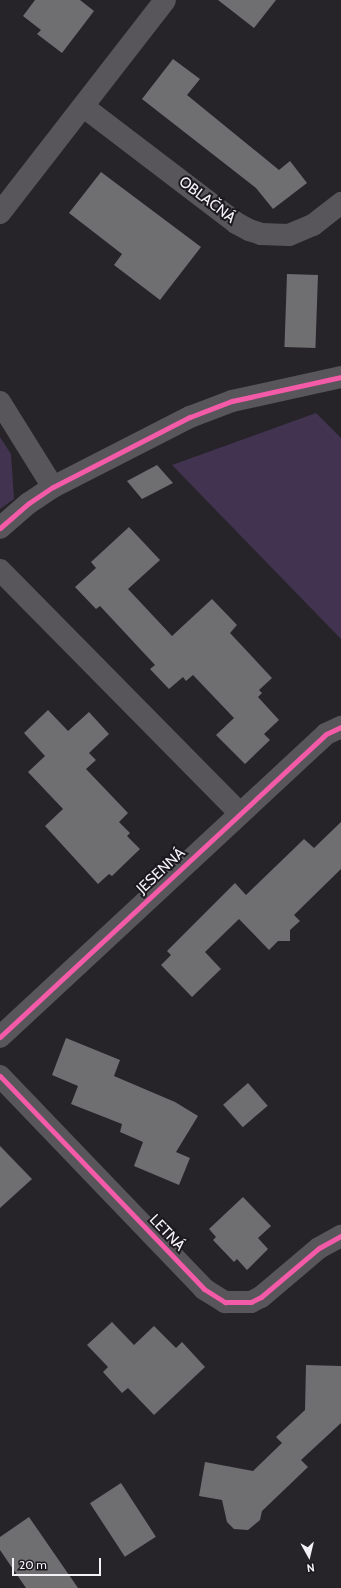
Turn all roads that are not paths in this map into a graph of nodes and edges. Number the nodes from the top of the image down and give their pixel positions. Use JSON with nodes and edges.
{"nodes":[{"id":1,"x":166,"y":0,"type":"edge"},
{"id":2,"x":84,"y":107,"type":"junction"},
{"id":3,"x":341,"y":204,"type":"edge"},
{"id":4,"x":0,"y":213,"type":"edge"},
{"id":5,"x":341,"y":377,"type":"edge"},
{"id":6,"x":0,"y":402,"type":"edge"},
{"id":7,"x":53,"y":488,"type":"junction"},
{"id":8,"x":0,"y":528,"type":"edge"},
{"id":9,"x":0,"y":570,"type":"edge"},
{"id":10,"x":341,"y":727,"type":"edge"},
{"id":11,"x":240,"y":813,"type":"junction"},
{"id":12,"x":0,"y":1038,"type":"edge"},
{"id":13,"x":0,"y":1076,"type":"edge"},
{"id":14,"x":341,"y":1236,"type":"edge"}],
"edges":[{"from":1,"to":2,"type":"street"},
{"from":2,"to":3,"type":"street","name":"OBLAČNÁ"},
{"from":2,"to":4,"type":"street"},
{"from":5,"to":7,"type":"street"},
{"from":6,"to":7,"type":"street"},
{"from":7,"to":8,"type":"street"},
{"from":9,"to":11,"type":"street"},
{"from":10,"to":11,"type":"street","name":"JESENNÁ"},
{"from":11,"to":12,"type":"street","name":"JESENNÁ"},
{"from":13,"to":14,"type":"street","name":"LETNÁ"}]}
